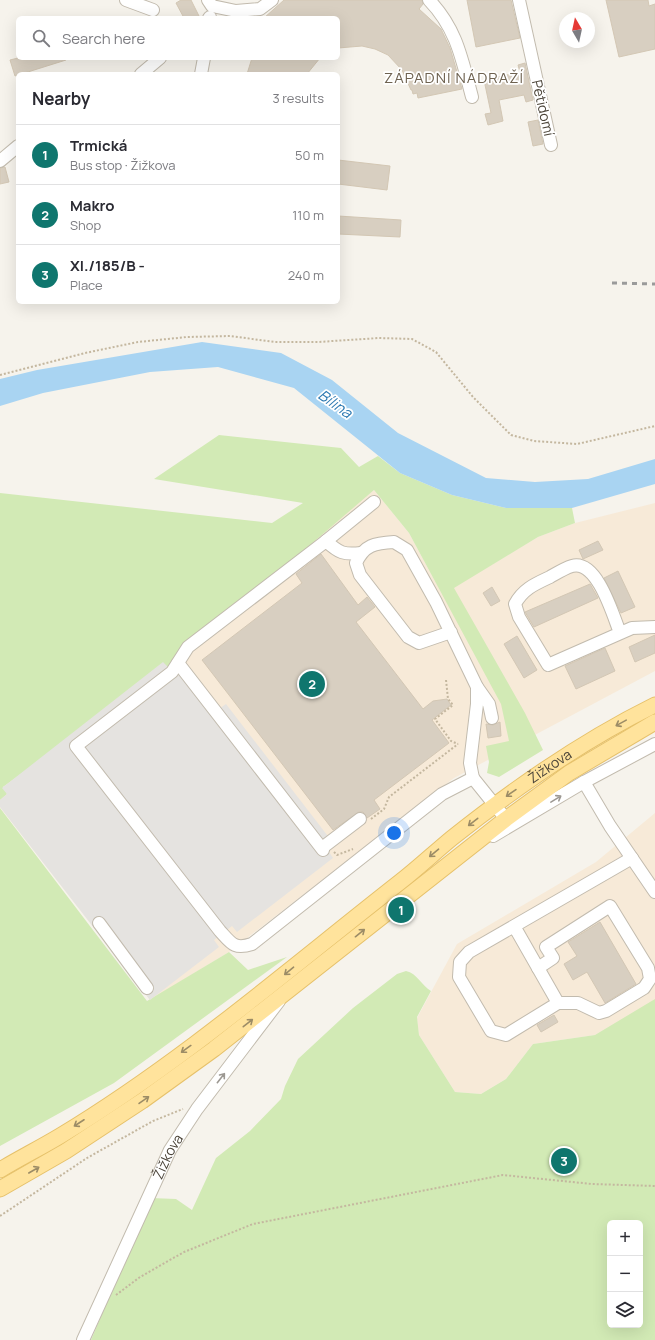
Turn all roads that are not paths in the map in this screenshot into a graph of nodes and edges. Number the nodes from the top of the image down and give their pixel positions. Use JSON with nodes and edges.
{"nodes":[{"id":1,"x":126,"y":0,"type":"edge"},
{"id":2,"x":272,"y":0,"type":"edge"},
{"id":3,"x":429,"y":0,"type":"edge"},
{"id":4,"x":519,"y":0,"type":"edge"},
{"id":5,"x":153,"y":9,"type":"edge"},
{"id":6,"x":210,"y":12,"type":"edge"},
{"id":7,"x":158,"y":60,"type":"edge"},
{"id":8,"x":204,"y":60,"type":"edge"},
{"id":9,"x":143,"y":72,"type":"edge"},
{"id":10,"x":201,"y":72,"type":"edge"},
{"id":11,"x":472,"y":97,"type":"dead end"},
{"id":12,"x":551,"y":145,"type":"dead end"},
{"id":13,"x":16,"y":148,"type":"edge"},
{"id":14,"x":0,"y":161,"type":"edge"},
{"id":15,"x":374,"y":502,"type":"dead end"},
{"id":16,"x":326,"y":541,"type":"junction"},
{"id":17,"x":361,"y":553,"type":"junction"},
{"id":18,"x":655,"y":627,"type":"edge"},
{"id":19,"x":451,"y":632,"type":"junction"},
{"id":20,"x":620,"y":633,"type":"junction"},
{"id":21,"x":178,"y":663,"type":"junction"},
{"id":22,"x":477,"y":687,"type":"junction"},
{"id":23,"x":655,"y":705,"type":"edge"},
{"id":24,"x":492,"y":718,"type":"dead end"},
{"id":25,"x":655,"y":722,"type":"edge"},
{"id":26,"x":655,"y":744,"type":"edge"},
{"id":27,"x":473,"y":778,"type":"junction"},
{"id":28,"x":584,"y":782,"type":"junction"},
{"id":29,"x":495,"y":805,"type":"junction"},
{"id":30,"x":506,"y":819,"type":"junction"},
{"id":31,"x":363,"y":821,"type":"road end"},
{"id":32,"x":462,"y":853,"type":"junction"},
{"id":33,"x":632,"y":858,"type":"junction"},
{"id":34,"x":655,"y":892,"type":"edge"},
{"id":35,"x":99,"y":923,"type":"dead end"},
{"id":36,"x":514,"y":926,"type":"junction"},
{"id":37,"x":538,"y":968,"type":"junction"},
{"id":38,"x":147,"y":988,"type":"dead end"},
{"id":39,"x":285,"y":994,"type":"junction"},
{"id":40,"x":558,"y":1003,"type":"junction"},
{"id":41,"x":0,"y":1170,"type":"edge"},
{"id":42,"x":0,"y":1189,"type":"edge"},
{"id":43,"x":83,"y":1340,"type":"edge"}],
"edges":[{"from":1,"to":5,"type":"street"},
{"from":2,"to":6,"type":"street"},
{"from":3,"to":11,"type":"street"},
{"from":4,"to":12,"type":"street","name":"Pětidomí"},
{"from":7,"to":9,"type":"street"},
{"from":8,"to":10,"type":"street"},
{"from":13,"to":14,"type":"street"},
{"from":15,"to":16,"type":"street"},
{"from":16,"to":17,"type":"street"},
{"from":16,"to":21,"type":"street"},
{"from":17,"to":19,"type":"street"},
{"from":17,"to":19,"type":"street"},
{"from":18,"to":20,"type":"street"},
{"from":19,"to":22,"type":"street"},
{"from":20,"to":20,"type":"street"},
{"from":21,"to":27,"type":"street"},
{"from":21,"to":31,"type":"street"},
{"from":22,"to":24,"type":"street"},
{"from":22,"to":27,"type":"street"},
{"from":23,"to":29,"type":"main road","name":"Žižkova","one_way":true},
{"from":25,"to":30,"type":"main road","name":"Žižkova"},
{"from":26,"to":28,"type":"street","name":"Žižkova"},
{"from":27,"to":29,"type":"street"},
{"from":32,"to":28,"type":"street","name":"Žižkova","one_way":true},
{"from":28,"to":33,"type":"street"},
{"from":29,"to":30,"type":"street"},
{"from":29,"to":41,"type":"main road","name":"Žižkova","one_way":true},
{"from":30,"to":32,"type":"main road","name":"Žižkova"},
{"from":39,"to":32,"type":"main road","name":"Žižkova","one_way":true},
{"from":33,"to":34,"type":"street"},
{"from":33,"to":36,"type":"street"},
{"from":35,"to":38,"type":"street"},
{"from":36,"to":37,"type":"street"},
{"from":36,"to":40,"type":"street"},
{"from":37,"to":40,"type":"street"},
{"from":37,"to":40,"type":"street"},
{"from":42,"to":39,"type":"main road","name":"Žižkova","one_way":true},
{"from":43,"to":39,"type":"street","name":"Žižkova","one_way":true}]}
